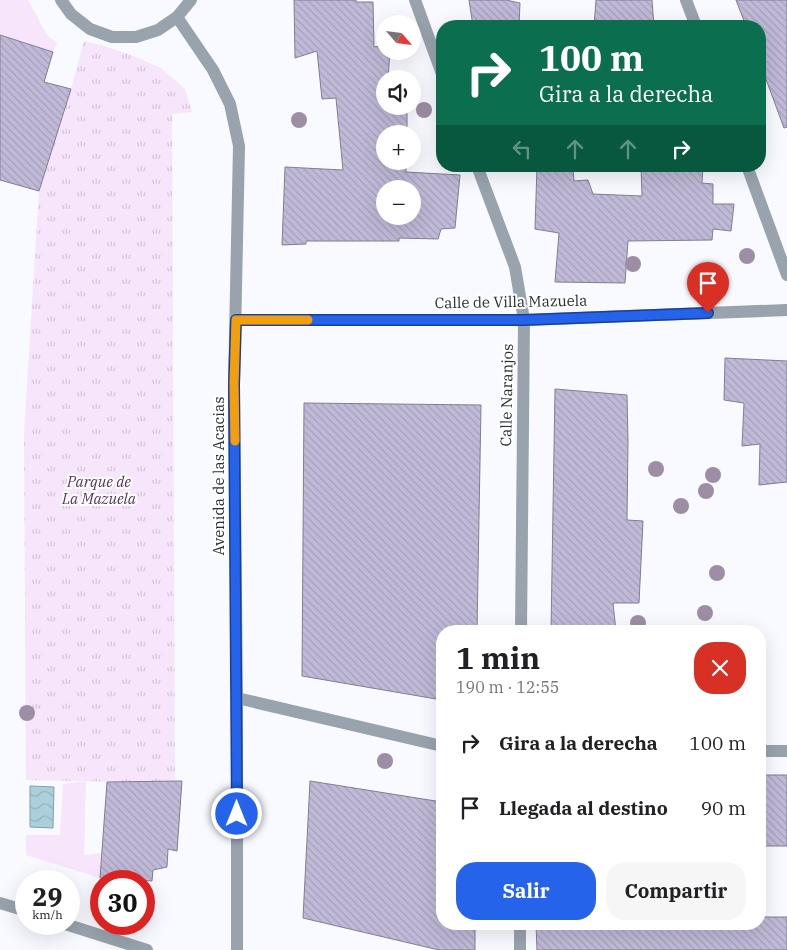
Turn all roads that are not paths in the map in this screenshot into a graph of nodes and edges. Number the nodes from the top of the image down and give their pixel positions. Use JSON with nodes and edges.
{"nodes":[{"id":1,"x":61,"y":0,"type":"edge"},
{"id":2,"x":192,"y":0,"type":"edge"},
{"id":3,"x":415,"y":0,"type":"edge"},
{"id":4,"x":686,"y":0,"type":"edge"},
{"id":5,"x":177,"y":17,"type":"junction"},
{"id":6,"x":694,"y":20,"type":"edge"},
{"id":7,"x":436,"y":58,"type":"edge"},
{"id":8,"x":479,"y":172,"type":"edge"},
{"id":9,"x":749,"y":172,"type":"edge"},
{"id":10,"x":787,"y":275,"type":"edge"},
{"id":11,"x":787,"y":310,"type":"edge"},
{"id":12,"x":236,"y":320,"type":"junction"},
{"id":13,"x":524,"y":320,"type":"junction"},
{"id":14,"x":521,"y":625,"type":"edge"},
{"id":15,"x":237,"y":698,"type":"junction"},
{"id":16,"x":436,"y":745,"type":"edge"},
{"id":17,"x":766,"y":751,"type":"edge"},
{"id":18,"x":787,"y":751,"type":"edge"},
{"id":19,"x":0,"y":903,"type":"edge"},
{"id":20,"x":15,"y":908,"type":"edge"},
{"id":21,"x":80,"y":929,"type":"edge"},
{"id":22,"x":520,"y":930,"type":"edge"},
{"id":23,"x":147,"y":950,"type":"edge"},
{"id":24,"x":237,"y":950,"type":"edge"},
{"id":25,"x":520,"y":950,"type":"edge"}],
"edges":[{"from":1,"to":5,"type":"street"},
{"from":2,"to":5,"type":"street"},
{"from":3,"to":7,"type":"street"},
{"from":4,"to":6,"type":"street"},
{"from":5,"to":12,"type":"street","name":"Avenida de las Acacias"},
{"from":8,"to":13,"type":"street","name":"Calle Naranjos"},
{"from":9,"to":10,"type":"street"},
{"from":11,"to":13,"type":"street","name":"Calle de Villa Mazuela"},
{"from":12,"to":13,"type":"street","name":"Calle de Villa Mazuela"},
{"from":12,"to":15,"type":"street","name":"Avenida de las Acacias"},
{"from":13,"to":14,"type":"street","name":"Calle Naranjos"},
{"from":15,"to":16,"type":"street"},
{"from":15,"to":24,"type":"street","name":"Avenida de las Acacias"},
{"from":17,"to":18,"type":"street"},
{"from":19,"to":20,"type":"street"},
{"from":21,"to":23,"type":"street"},
{"from":22,"to":25,"type":"street"}]}
